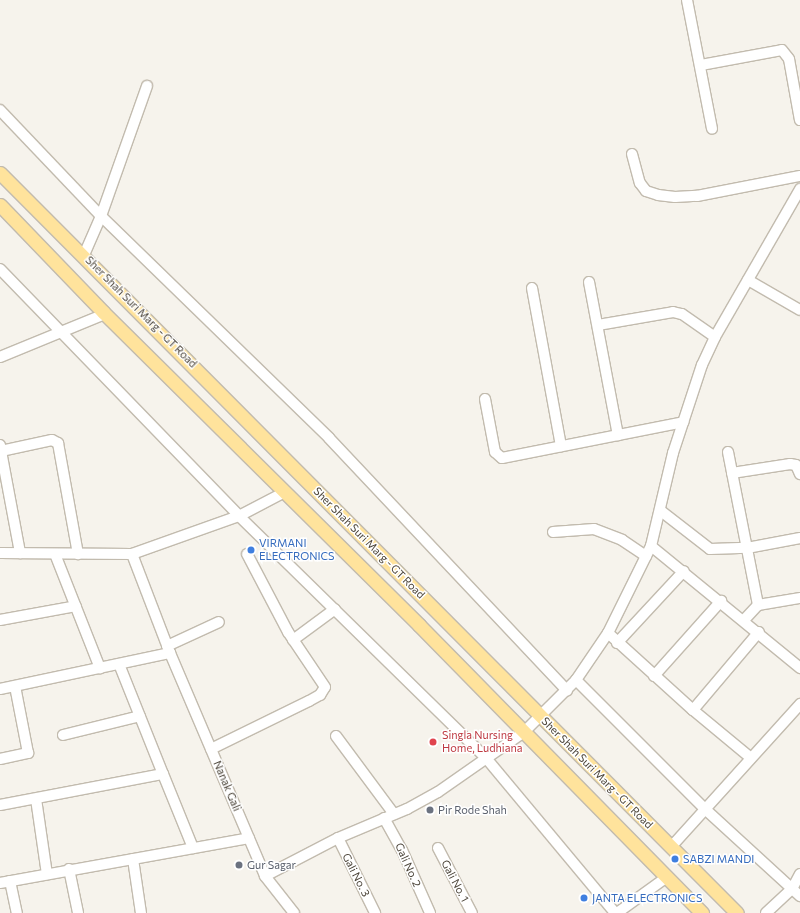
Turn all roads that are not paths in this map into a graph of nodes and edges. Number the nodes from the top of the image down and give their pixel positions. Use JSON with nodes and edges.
{"nodes":[{"id":1,"x":687,"y":0,"type":"edge"},
{"id":2,"x":700,"y":65,"type":"junction"},
{"id":3,"x":147,"y":86,"type":"dead end"},
{"id":4,"x":0,"y":110,"type":"edge"},
{"id":5,"x":800,"y":120,"type":"edge"},
{"id":6,"x":712,"y":129,"type":"dead end"},
{"id":7,"x":632,"y":154,"type":"dead end"},
{"id":8,"x":0,"y":173,"type":"edge"},
{"id":9,"x":800,"y":176,"type":"edge"},
{"id":10,"x":799,"y":192,"type":"edge"},
{"id":11,"x":0,"y":205,"type":"edge"},
{"id":12,"x":101,"y":216,"type":"junction"},
{"id":13,"x":84,"y":255,"type":"junction"},
{"id":14,"x":0,"y":269,"type":"edge"},
{"id":15,"x":748,"y":280,"type":"junction"},
{"id":16,"x":589,"y":282,"type":"dead end"},
{"id":17,"x":532,"y":288,"type":"dead end"},
{"id":18,"x":800,"y":310,"type":"edge"},
{"id":19,"x":105,"y":314,"type":"junction"},
{"id":20,"x":598,"y":325,"type":"junction"},
{"id":21,"x":64,"y":332,"type":"junction"},
{"id":22,"x":715,"y":337,"type":"junction"},
{"id":23,"x":0,"y":357,"type":"edge"},
{"id":24,"x":485,"y":399,"type":"dead end"},
{"id":25,"x":683,"y":422,"type":"junction"},
{"id":26,"x":618,"y":435,"type":"junction"},
{"id":27,"x":560,"y":446,"type":"junction"},
{"id":28,"x":1,"y":448,"type":"edge"},
{"id":29,"x":728,"y":452,"type":"dead end"},
{"id":30,"x":732,"y":473,"type":"junction"},
{"id":31,"x":800,"y":474,"type":"edge"},
{"id":32,"x":285,"y":492,"type":"junction"},
{"id":33,"x":661,"y":511,"type":"junction"},
{"id":34,"x":239,"y":516,"type":"junction"},
{"id":35,"x":553,"y":532,"type":"dead end"},
{"id":36,"x":800,"y":538,"type":"edge"},
{"id":37,"x":651,"y":546,"type":"junction"},
{"id":38,"x":747,"y":548,"type":"junction"},
{"id":39,"x":0,"y":553,"type":"edge"},
{"id":40,"x":20,"y":553,"type":"junction"},
{"id":41,"x":55,"y":554,"type":"junction"},
{"id":42,"x":78,"y":554,"type":"junction"},
{"id":43,"x":132,"y":554,"type":"junction"},
{"id":44,"x":247,"y":554,"type":"dead end"},
{"id":45,"x":646,"y":556,"type":"junction"},
{"id":46,"x":684,"y":571,"type":"junction"},
{"id":47,"x":800,"y":598,"type":"edge"},
{"id":48,"x":721,"y":601,"type":"junction"},
{"id":49,"x":76,"y":606,"type":"junction"},
{"id":50,"x":758,"y":606,"type":"junction"},
{"id":51,"x":335,"y":609,"type":"junction"},
{"id":52,"x":0,"y":620,"type":"edge"},
{"id":53,"x":744,"y":620,"type":"junction"},
{"id":54,"x":219,"y":622,"type":"dead end"},
{"id":55,"x":759,"y":632,"type":"junction"},
{"id":56,"x":608,"y":633,"type":"junction"},
{"id":57,"x":293,"y":640,"type":"junction"},
{"id":58,"x":617,"y":643,"type":"junction"},
{"id":59,"x":168,"y":650,"type":"junction"},
{"id":60,"x":118,"y":664,"type":"junction"},
{"id":61,"x":100,"y":668,"type":"junction"},
{"id":62,"x":800,"y":668,"type":"edge"},
{"id":63,"x":654,"y":676,"type":"junction"},
{"id":64,"x":576,"y":680,"type":"junction"},
{"id":65,"x":15,"y":686,"type":"junction"},
{"id":66,"x":0,"y":689,"type":"edge"},
{"id":67,"x":567,"y":691,"type":"junction"},
{"id":68,"x":800,"y":704,"type":"edge"},
{"id":69,"x":693,"y":710,"type":"junction"},
{"id":70,"x":140,"y":716,"type":"junction"},
{"id":71,"x":540,"y":716,"type":"junction"},
{"id":72,"x":524,"y":732,"type":"junction"},
{"id":73,"x":63,"y":735,"type":"dead end"},
{"id":74,"x":336,"y":736,"type":"dead end"},
{"id":75,"x":211,"y":749,"type":"junction"},
{"id":76,"x":486,"y":758,"type":"junction"},
{"id":77,"x":751,"y":758,"type":"junction"},
{"id":78,"x":0,"y":759,"type":"edge"},
{"id":79,"x":163,"y":774,"type":"junction"},
{"id":80,"x":36,"y":798,"type":"junction"},
{"id":81,"x":0,"y":805,"type":"edge"},
{"id":82,"x":705,"y":809,"type":"junction"},
{"id":83,"x":389,"y":816,"type":"junction"},
{"id":84,"x":249,"y":838,"type":"junction"},
{"id":85,"x":338,"y":838,"type":"junction"},
{"id":86,"x":671,"y":847,"type":"junction"},
{"id":87,"x":193,"y":848,"type":"junction"},
{"id":88,"x":438,"y":848,"type":"dead end"},
{"id":89,"x":134,"y":859,"type":"junction"},
{"id":90,"x":69,"y":869,"type":"junction"},
{"id":91,"x":47,"y":874,"type":"junction"},
{"id":92,"x":800,"y":874,"type":"edge"},
{"id":93,"x":265,"y":876,"type":"junction"},
{"id":94,"x":667,"y":877,"type":"junction"},
{"id":95,"x":10,"y":881,"type":"junction"},
{"id":96,"x":0,"y":883,"type":"edge"},
{"id":97,"x":792,"y":888,"type":"junction"},
{"id":98,"x":800,"y":896,"type":"edge"},
{"id":99,"x":17,"y":913,"type":"edge"},
{"id":100,"x":78,"y":913,"type":"edge"},
{"id":101,"x":141,"y":913,"type":"edge"},
{"id":102,"x":294,"y":913,"type":"edge"},
{"id":103,"x":375,"y":913,"type":"edge"},
{"id":104,"x":430,"y":913,"type":"edge"},
{"id":105,"x":472,"y":913,"type":"edge"},
{"id":106,"x":616,"y":913,"type":"edge"},
{"id":107,"x":702,"y":913,"type":"edge"},
{"id":108,"x":736,"y":913,"type":"edge"},
{"id":109,"x":766,"y":913,"type":"edge"}],
"edges":[{"from":1,"to":2,"type":"street"},
{"from":2,"to":5,"type":"street"},
{"from":2,"to":6,"type":"street"},
{"from":3,"to":12,"type":"street"},
{"from":4,"to":12,"type":"street"},
{"from":7,"to":9,"type":"street"},
{"from":8,"to":13,"type":"main road","name":"Sher Shah Suri Marg - GT Road"},
{"from":10,"to":15,"type":"street"},
{"from":11,"to":19,"type":"main road","name":"Sher Shah Suri Marg - GT Road"},
{"from":12,"to":13,"type":"street"},
{"from":12,"to":67,"type":"street"},
{"from":13,"to":71,"type":"main road","name":"Sher Shah Suri Marg - GT Road"},
{"from":14,"to":21,"type":"street"},
{"from":15,"to":18,"type":"street"},
{"from":15,"to":22,"type":"street"},
{"from":16,"to":20,"type":"street"},
{"from":17,"to":27,"type":"street"},
{"from":19,"to":21,"type":"street"},
{"from":19,"to":32,"type":"main road","name":"Sher Shah Suri Marg - GT Road"},
{"from":20,"to":22,"type":"street"},
{"from":20,"to":26,"type":"street"},
{"from":21,"to":23,"type":"street"},
{"from":21,"to":34,"type":"street"},
{"from":22,"to":25,"type":"street"},
{"from":24,"to":27,"type":"street"},
{"from":25,"to":26,"type":"street"},
{"from":25,"to":33,"type":"street"},
{"from":26,"to":27,"type":"street"},
{"from":28,"to":40,"type":"street"},
{"from":28,"to":42,"type":"street"},
{"from":29,"to":30,"type":"street"},
{"from":30,"to":31,"type":"street"},
{"from":30,"to":38,"type":"street"},
{"from":32,"to":34,"type":"street"},
{"from":32,"to":72,"type":"main road","name":"Sher Shah Suri Marg - GT Road"},
{"from":33,"to":37,"type":"street"},
{"from":33,"to":38,"type":"street"},
{"from":34,"to":43,"type":"street"},
{"from":34,"to":51,"type":"street"},
{"from":35,"to":45,"type":"street"},
{"from":36,"to":38,"type":"street"},
{"from":37,"to":45,"type":"street"},
{"from":37,"to":46,"type":"street"},
{"from":38,"to":50,"type":"street"},
{"from":39,"to":40,"type":"street"},
{"from":40,"to":41,"type":"street"},
{"from":41,"to":42,"type":"street"},
{"from":41,"to":49,"type":"street"},
{"from":42,"to":43,"type":"street"},
{"from":43,"to":59,"type":"street","name":"Nanak Gali"},
{"from":44,"to":57,"type":"street"},
{"from":45,"to":56,"type":"street"},
{"from":46,"to":48,"type":"street"},
{"from":46,"to":58,"type":"street"},
{"from":47,"to":50,"type":"street"},
{"from":48,"to":53,"type":"street"},
{"from":48,"to":63,"type":"street"},
{"from":49,"to":52,"type":"street"},
{"from":49,"to":61,"type":"street"},
{"from":50,"to":53,"type":"street"},
{"from":51,"to":57,"type":"street"},
{"from":51,"to":76,"type":"street"},
{"from":53,"to":55,"type":"street"},
{"from":54,"to":59,"type":"street"},
{"from":55,"to":62,"type":"street"},
{"from":55,"to":69,"type":"street"},
{"from":56,"to":58,"type":"street"},
{"from":56,"to":64,"type":"street"},
{"from":57,"to":75,"type":"street"},
{"from":58,"to":63,"type":"street"},
{"from":59,"to":60,"type":"street"},
{"from":59,"to":75,"type":"street","name":"Nanak Gali"},
{"from":60,"to":61,"type":"street"},
{"from":60,"to":70,"type":"street"},
{"from":61,"to":65,"type":"street"},
{"from":63,"to":69,"type":"street"},
{"from":64,"to":67,"type":"street"},
{"from":64,"to":82,"type":"street"},
{"from":65,"to":66,"type":"street"},
{"from":65,"to":78,"type":"street"},
{"from":67,"to":71,"type":"street"},
{"from":68,"to":77,"type":"street"},
{"from":69,"to":77,"type":"street"},
{"from":70,"to":73,"type":"street"},
{"from":70,"to":79,"type":"street"},
{"from":71,"to":72,"type":"street"},
{"from":71,"to":86,"type":"main road","name":"Sher Shah Suri Marg - GT Road"},
{"from":72,"to":76,"type":"street"},
{"from":72,"to":94,"type":"main road","name":"Sher Shah Suri Marg - GT Road"},
{"from":74,"to":83,"type":"street","name":"Gali No. 2"},
{"from":75,"to":84,"type":"street","name":"Nanak Gali"},
{"from":76,"to":83,"type":"street"},
{"from":76,"to":106,"type":"street"},
{"from":77,"to":82,"type":"street"},
{"from":79,"to":80,"type":"street"},
{"from":79,"to":87,"type":"street"},
{"from":80,"to":81,"type":"street"},
{"from":80,"to":91,"type":"street"},
{"from":82,"to":86,"type":"street"},
{"from":82,"to":97,"type":"street"},
{"from":83,"to":85,"type":"street"},
{"from":83,"to":104,"type":"street","name":"Gali No. 2"},
{"from":84,"to":87,"type":"street"},
{"from":84,"to":93,"type":"street","name":"Nanak Gali"},
{"from":85,"to":93,"type":"street"},
{"from":85,"to":103,"type":"street","name":"Gali No. 3"},
{"from":86,"to":108,"type":"main road","name":"Sher Shah Suri Marg - GT Road"},
{"from":87,"to":89,"type":"street"},
{"from":88,"to":105,"type":"street","name":"Gali No. 1"},
{"from":89,"to":90,"type":"street"},
{"from":89,"to":101,"type":"street"},
{"from":90,"to":91,"type":"street"},
{"from":90,"to":100,"type":"street"},
{"from":91,"to":95,"type":"street"},
{"from":92,"to":97,"type":"street"},
{"from":93,"to":102,"type":"street","name":"Nanak Gali"},
{"from":94,"to":106,"type":"street"},
{"from":94,"to":107,"type":"main road","name":"Sher Shah Suri Marg - GT Road"},
{"from":95,"to":96,"type":"street"},
{"from":95,"to":99,"type":"street"},
{"from":97,"to":98,"type":"street"},
{"from":97,"to":109,"type":"street"}]}
